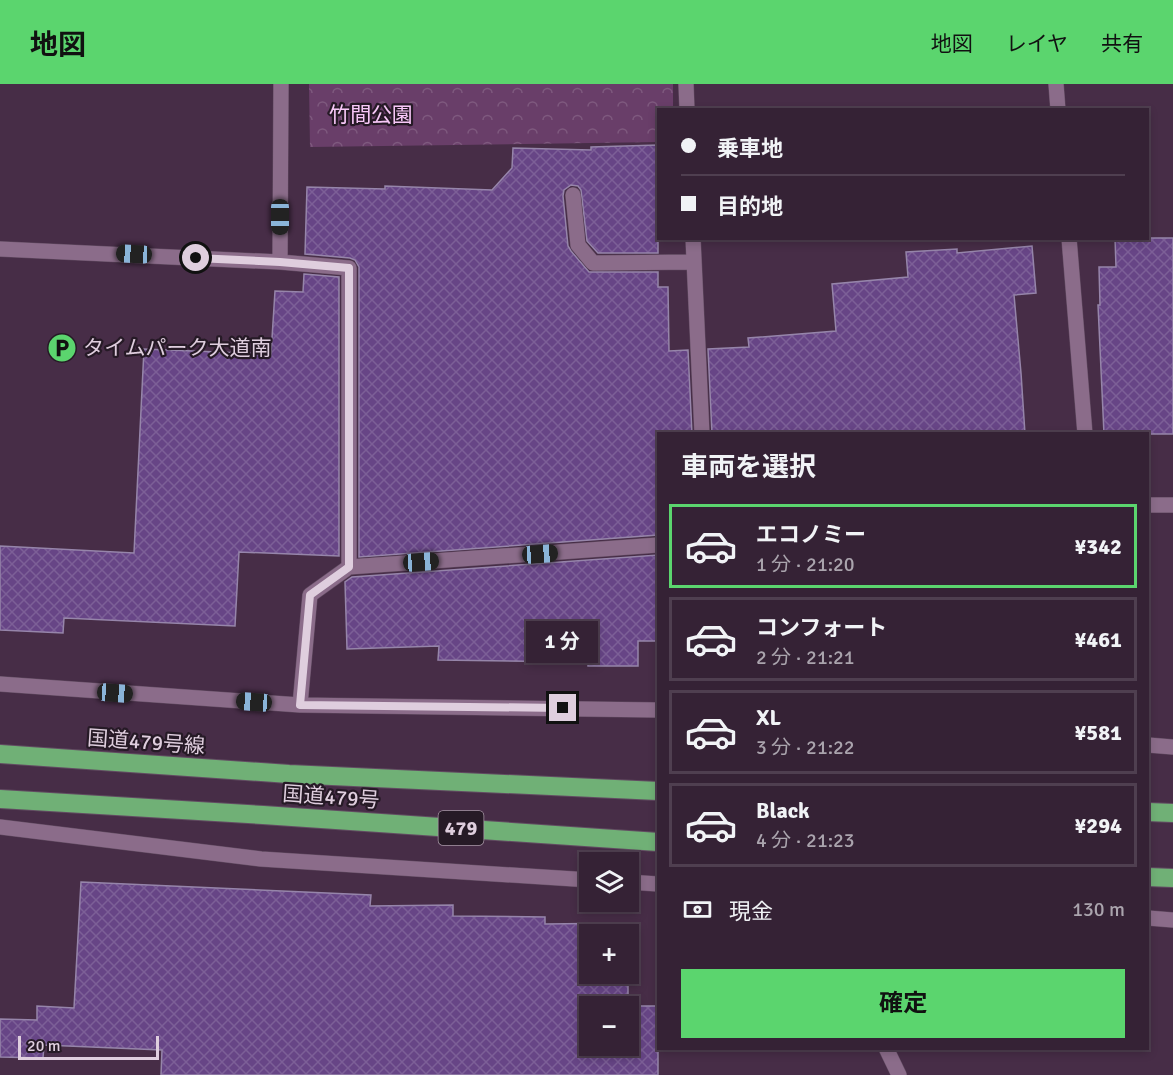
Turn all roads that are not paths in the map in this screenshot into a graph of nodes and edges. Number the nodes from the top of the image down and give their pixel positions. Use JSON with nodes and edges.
{"nodes":[{"id":1,"x":281,"y":84,"type":"edge"},
{"id":2,"x":686,"y":84,"type":"edge"},
{"id":3,"x":1056,"y":84,"type":"edge"},
{"id":4,"x":687,"y":108,"type":"edge"},
{"id":5,"x":1058,"y":108,"type":"edge"},
{"id":6,"x":573,"y":195,"type":"dead end"},
{"id":7,"x":693,"y":240,"type":"edge"},
{"id":8,"x":1069,"y":240,"type":"edge"},
{"id":9,"x":0,"y":249,"type":"edge"},
{"id":10,"x":280,"y":262,"type":"junction"},
{"id":11,"x":694,"y":262,"type":"junction"},
{"id":12,"x":702,"y":432,"type":"edge"},
{"id":13,"x":1085,"y":432,"type":"edge"},
{"id":14,"x":1173,"y":505,"type":"edge"},
{"id":15,"x":1149,"y":506,"type":"edge"},
{"id":16,"x":657,"y":545,"type":"edge"},
{"id":17,"x":349,"y":567,"type":"junction"},
{"id":18,"x":0,"y":684,"type":"edge"},
{"id":19,"x":300,"y":705,"type":"junction"},
{"id":20,"x":657,"y":710,"type":"edge"},
{"id":21,"x":1149,"y":745,"type":"edge"},
{"id":22,"x":1173,"y":747,"type":"edge"},
{"id":23,"x":0,"y":754,"type":"edge"},
{"id":24,"x":289,"y":774,"type":"joint"},
{"id":25,"x":657,"y":791,"type":"edge"},
{"id":26,"x":0,"y":799,"type":"edge"},
{"id":27,"x":1149,"y":812,"type":"edge"},
{"id":28,"x":1173,"y":813,"type":"edge"},
{"id":29,"x":0,"y":827,"type":"edge"},
{"id":30,"x":657,"y":842,"type":"edge"},
{"id":31,"x":1149,"y":877,"type":"edge"},
{"id":32,"x":579,"y":879,"type":"edge"},
{"id":33,"x":1173,"y":879,"type":"edge"},
{"id":34,"x":639,"y":883,"type":"edge"},
{"id":35,"x":657,"y":884,"type":"edge"},
{"id":36,"x":1149,"y":918,"type":"edge"},
{"id":37,"x":1173,"y":920,"type":"edge"},
{"id":38,"x":887,"y":1050,"type":"edge"},
{"id":39,"x":899,"y":1075,"type":"edge"}],
"edges":[{"from":1,"to":10,"type":"street"},
{"from":2,"to":4,"type":"street"},
{"from":3,"to":5,"type":"street"},
{"from":6,"to":11,"type":"street"},
{"from":7,"to":11,"type":"street"},
{"from":8,"to":13,"type":"street"},
{"from":9,"to":10,"type":"street"},
{"from":10,"to":17,"type":"street"},
{"from":11,"to":12,"type":"street"},
{"from":14,"to":15,"type":"street"},
{"from":16,"to":17,"type":"street"},
{"from":17,"to":19,"type":"street"},
{"from":18,"to":19,"type":"street"},
{"from":19,"to":20,"type":"street"},
{"from":21,"to":22,"type":"street"},
{"from":23,"to":24,"type":"highway","name":"国道479号線","number":"479"},
{"from":24,"to":25,"type":"highway","name":"国道479号","number":"479"},
{"from":26,"to":30,"type":"highway","name":"国道479号","number":"479"},
{"from":27,"to":28,"type":"highway"},
{"from":29,"to":32,"type":"street"},
{"from":31,"to":33,"type":"highway"},
{"from":34,"to":35,"type":"street"},
{"from":36,"to":37,"type":"street"},
{"from":38,"to":39,"type":"street"}]}
